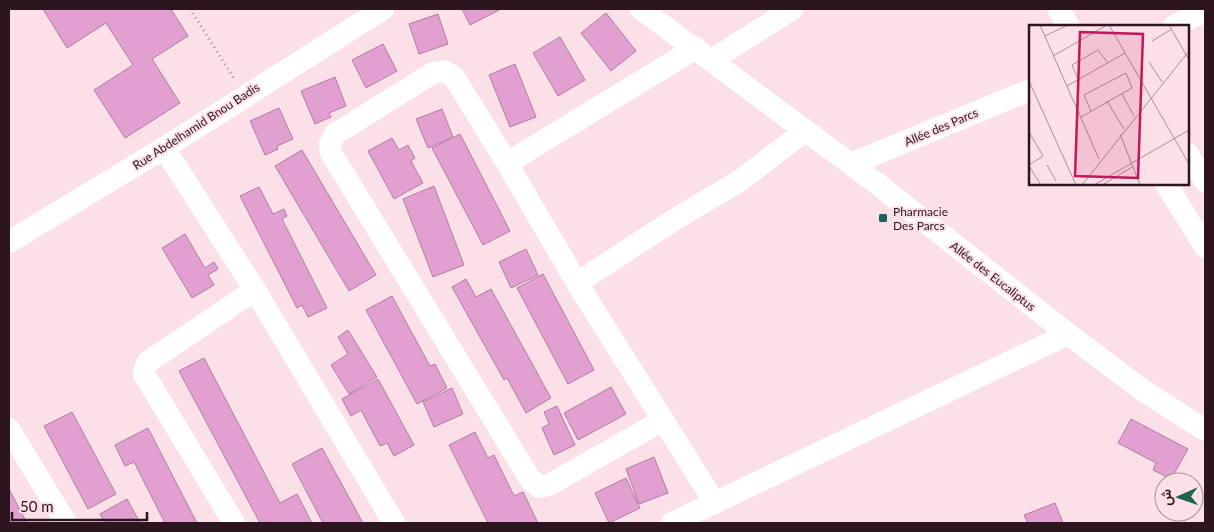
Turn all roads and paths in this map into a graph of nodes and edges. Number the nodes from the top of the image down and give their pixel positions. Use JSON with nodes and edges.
{"nodes":[{"id":1,"x":190,"y":9,"type":"edge"},
{"id":2,"x":383,"y":9,"type":"edge"},
{"id":3,"x":641,"y":9,"type":"edge"},
{"id":4,"x":792,"y":9,"type":"edge"},
{"id":5,"x":1058,"y":9,"type":"edge"},
{"id":6,"x":1205,"y":11,"type":"edge"},
{"id":7,"x":1068,"y":25,"type":"edge"},
{"id":8,"x":1176,"y":25,"type":"edge"},
{"id":9,"x":704,"y":54,"type":"junction"},
{"id":10,"x":1029,"y":90,"type":"edge"},
{"id":11,"x":245,"y":95,"type":"junction"},
{"id":12,"x":805,"y":131,"type":"junction"},
{"id":13,"x":164,"y":148,"type":"junction"},
{"id":14,"x":1189,"y":156,"type":"edge"},
{"id":15,"x":507,"y":162,"type":"junction"},
{"id":16,"x":851,"y":164,"type":"junction"},
{"id":17,"x":1205,"y":181,"type":"edge"},
{"id":18,"x":1167,"y":185,"type":"edge"},
{"id":19,"x":9,"y":242,"type":"edge"},
{"id":20,"x":1205,"y":247,"type":"edge"},
{"id":21,"x":577,"y":283,"type":"junction"},
{"id":22,"x":255,"y":290,"type":"junction"},
{"id":23,"x":1068,"y":334,"type":"junction"},
{"id":24,"x":663,"y":420,"type":"junction"},
{"id":25,"x":9,"y":429,"type":"edge"},
{"id":26,"x":1205,"y":430,"type":"edge"},
{"id":27,"x":715,"y":503,"type":"junction"},
{"id":28,"x":66,"y":523,"type":"edge"},
{"id":29,"x":234,"y":523,"type":"edge"},
{"id":30,"x":394,"y":523,"type":"edge"},
{"id":31,"x":672,"y":523,"type":"edge"}],
"edges":[{"from":1,"to":11,"type":"path"},
{"from":2,"to":11,"type":"street","name":"Rue Abdelhamid Bnou Badis"},
{"from":3,"to":9,"type":"street","name":"Allée des Eucaliptus"},
{"from":4,"to":9,"type":"street"},
{"from":5,"to":7,"type":"street"},
{"from":6,"to":8,"type":"street"},
{"from":9,"to":12,"type":"street","name":"Allée des Eucaliptus"},
{"from":9,"to":15,"type":"street"},
{"from":10,"to":16,"type":"street","name":"Allée des Parcs"},
{"from":11,"to":13,"type":"street","name":"Rue Abdelhamid Bnou Badis"},
{"from":12,"to":16,"type":"street","name":"Allée des Eucaliptus"},
{"from":12,"to":21,"type":"street"},
{"from":13,"to":19,"type":"street","name":"Rue Abdelhamid Bnou Badis"},
{"from":13,"to":22,"type":"street"},
{"from":14,"to":17,"type":"street"},
{"from":15,"to":21,"type":"street"},
{"from":15,"to":24,"type":"street"},
{"from":16,"to":23,"type":"street","name":"Allée des Eucaliptus"},
{"from":18,"to":20,"type":"street"},
{"from":21,"to":24,"type":"street"},
{"from":22,"to":29,"type":"street"},
{"from":22,"to":30,"type":"street"},
{"from":23,"to":26,"type":"street","name":"Allée des Eucaliptus"},
{"from":23,"to":27,"type":"street"},
{"from":24,"to":27,"type":"street"},
{"from":25,"to":28,"type":"street"},
{"from":27,"to":31,"type":"street"}]}
